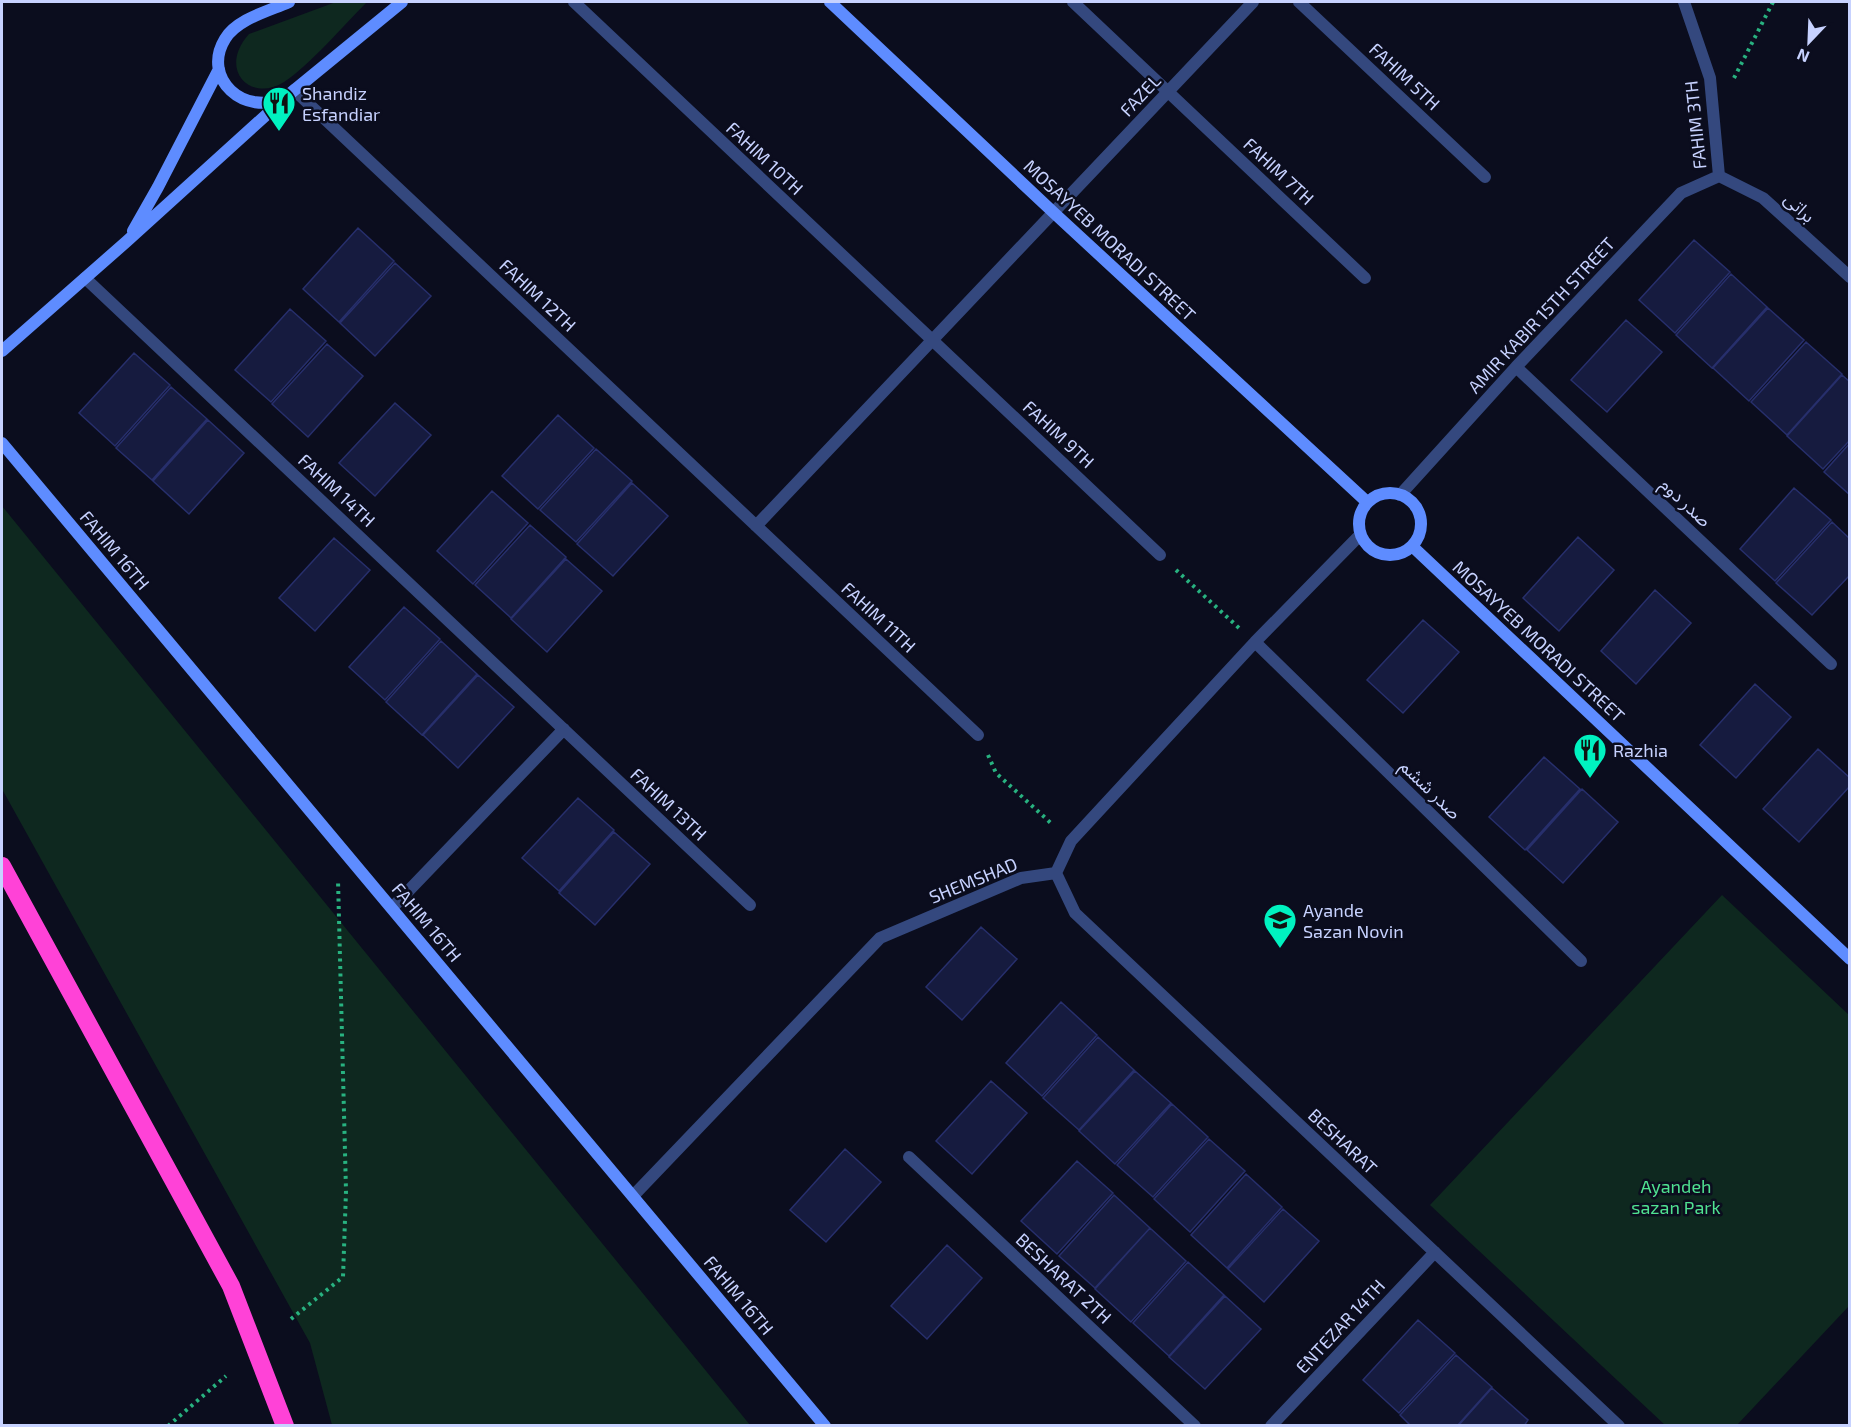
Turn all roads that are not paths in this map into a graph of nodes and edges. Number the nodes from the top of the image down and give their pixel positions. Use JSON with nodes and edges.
{"nodes":[{"id":1,"x":288,"y":2,"type":"edge"},
{"id":2,"x":402,"y":2,"type":"edge"},
{"id":3,"x":574,"y":2,"type":"edge"},
{"id":4,"x":830,"y":2,"type":"edge"},
{"id":5,"x":1073,"y":2,"type":"edge"},
{"id":6,"x":1253,"y":2,"type":"edge"},
{"id":7,"x":1299,"y":2,"type":"edge"},
{"id":8,"x":1684,"y":2,"type":"edge"},
{"id":9,"x":219,"y":69,"type":"junction"},
{"id":10,"x":1168,"y":91,"type":"junction"},
{"id":11,"x":290,"y":94,"type":"junction"},
{"id":12,"x":1719,"y":176,"type":"junction"},
{"id":13,"x":1485,"y":177,"type":"dead end"},
{"id":14,"x":1053,"y":212,"type":"junction"},
{"id":15,"x":126,"y":242,"type":"junction"},
{"id":16,"x":1850,"y":277,"type":"edge"},
{"id":17,"x":85,"y":278,"type":"junction"},
{"id":18,"x":1365,"y":278,"type":"dead end"},
{"id":19,"x":933,"y":340,"type":"junction"},
{"id":20,"x":2,"y":351,"type":"edge"},
{"id":21,"x":1516,"y":367,"type":"junction"},
{"id":22,"x":2,"y":443,"type":"edge"},
{"id":23,"x":1400,"y":495,"type":"junction"},
{"id":24,"x":1367,"y":502,"type":"junction"},
{"id":25,"x":756,"y":526,"type":"junction"},
{"id":26,"x":1360,"y":535,"type":"junction"},
{"id":27,"x":1412,"y":546,"type":"junction"},
{"id":28,"x":1160,"y":555,"type":"road end"},
{"id":29,"x":1255,"y":642,"type":"junction"},
{"id":30,"x":1832,"y":664,"type":"dead end"},
{"id":31,"x":564,"y":729,"type":"junction"},
{"id":32,"x":978,"y":735,"type":"road end"},
{"id":33,"x":2,"y":866,"type":"edge"},
{"id":34,"x":1056,"y":873,"type":"junction"},
{"id":35,"x":750,"y":905,"type":"dead end"},
{"id":36,"x":392,"y":908,"type":"junction"},
{"id":37,"x":1850,"y":959,"type":"edge"},
{"id":38,"x":1581,"y":961,"type":"dead end"},
{"id":39,"x":909,"y":1156,"type":"dead end"},
{"id":40,"x":633,"y":1196,"type":"junction"},
{"id":41,"x":1435,"y":1252,"type":"junction"},
{"id":42,"x":285,"y":1425,"type":"edge"},
{"id":43,"x":825,"y":1425,"type":"edge"},
{"id":44,"x":1195,"y":1425,"type":"edge"},
{"id":45,"x":1271,"y":1425,"type":"edge"},
{"id":46,"x":1619,"y":1425,"type":"edge"}],
"edges":[{"from":1,"to":9,"type":"street"},
{"from":2,"to":11,"type":"street"},
{"from":3,"to":19,"type":"street","name":"FAHIM 10TH"},
{"from":4,"to":14,"type":"street","name":"MOSAYYEB MORADI STREET"},
{"from":5,"to":10,"type":"street","name":"FAHIM 7TH"},
{"from":6,"to":10,"type":"street","name":"FAZEL"},
{"from":7,"to":13,"type":"street","name":"FAHIM 5TH"},
{"from":8,"to":12,"type":"street","name":"FAHIM 3TH"},
{"from":9,"to":11,"type":"street"},
{"from":9,"to":15,"type":"street"},
{"from":10,"to":14,"type":"street","name":"FAZEL"},
{"from":10,"to":18,"type":"street","name":"FAHIM 7TH"},
{"from":11,"to":15,"type":"street"},
{"from":11,"to":25,"type":"street","name":"FAHIM 12TH"},
{"from":12,"to":16,"type":"street","name":"براتی"},
{"from":12,"to":21,"type":"street","name":"AMIR KABIR 15TH STREET"},
{"from":14,"to":19,"type":"street","name":"FAZEL"},
{"from":14,"to":24,"type":"street","name":"MOSAYYEB MORADI STREET"},
{"from":15,"to":17,"type":"street"},
{"from":17,"to":20,"type":"street"},
{"from":17,"to":31,"type":"street","name":"FAHIM 14TH"},
{"from":19,"to":25,"type":"street","name":"FAZEL"},
{"from":19,"to":28,"type":"street","name":"FAHIM 9TH"},
{"from":21,"to":23,"type":"street","name":"AMIR KABIR 15TH STREET"},
{"from":21,"to":30,"type":"street","name":"صدر دوم"},
{"from":22,"to":36,"type":"street","name":"FAHIM 16TH"},
{"from":23,"to":24,"type":"street"},
{"from":23,"to":27,"type":"street"},
{"from":24,"to":26,"type":"street"},
{"from":25,"to":32,"type":"street","name":"FAHIM 11TH"},
{"from":26,"to":27,"type":"street"},
{"from":26,"to":29,"type":"street"},
{"from":27,"to":37,"type":"street","name":"MOSAYYEB MORADI STREET"},
{"from":29,"to":34,"type":"street"},
{"from":29,"to":38,"type":"street","name":"صدر ششم"},
{"from":31,"to":35,"type":"street","name":"FAHIM 13TH"},
{"from":31,"to":36,"type":"street"},
{"from":33,"to":42,"type":"highway"},
{"from":34,"to":40,"type":"street","name":"SHEMSHAD"},
{"from":34,"to":41,"type":"street","name":"BESHARAT"},
{"from":36,"to":40,"type":"street","name":"FAHIM 16TH"},
{"from":39,"to":44,"type":"street","name":"BESHARAT 2TH"},
{"from":40,"to":43,"type":"street","name":"FAHIM 16TH"},
{"from":41,"to":45,"type":"street","name":"ENTEZAR 14TH"},
{"from":41,"to":46,"type":"street","name":"BESHARAT"}]}
